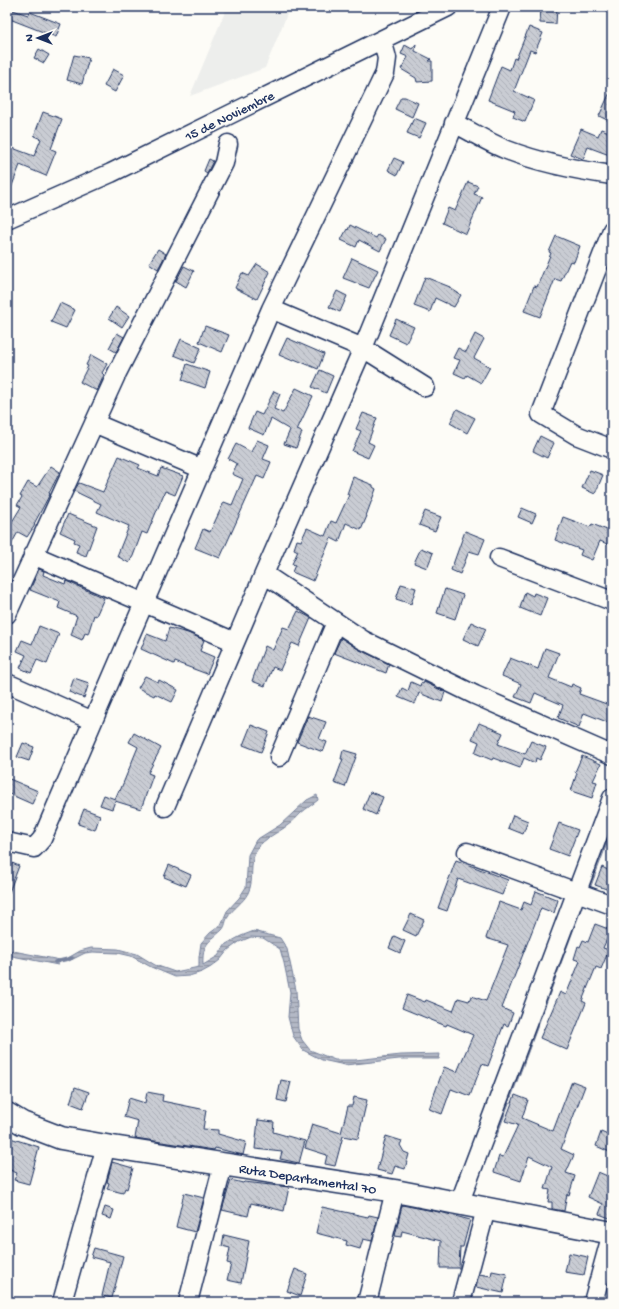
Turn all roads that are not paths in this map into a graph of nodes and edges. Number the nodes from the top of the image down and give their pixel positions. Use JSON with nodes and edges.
{"nodes":[{"id":1,"x":448,"y":7,"type":"edge"},
{"id":2,"x":502,"y":7,"type":"edge"},
{"id":3,"x":382,"y":40,"type":"junction"},
{"id":4,"x":454,"y":123,"type":"junction"},
{"id":5,"x":228,"y":144,"type":"dead end"},
{"id":6,"x":612,"y":175,"type":"edge"},
{"id":7,"x":7,"y":219,"type":"edge"},
{"id":8,"x":612,"y":230,"type":"edge"},
{"id":9,"x":271,"y":309,"type":"junction"},
{"id":10,"x":363,"y":348,"type":"junction"},
{"id":11,"x":425,"y":387,"type":"dead end"},
{"id":12,"x":94,"y":423,"type":"junction"},
{"id":13,"x":612,"y":449,"type":"edge"},
{"id":14,"x":202,"y":469,"type":"junction"},
{"id":15,"x":33,"y":556,"type":"junction"},
{"id":16,"x":499,"y":558,"type":"dead end"},
{"id":17,"x":264,"y":574,"type":"junction"},
{"id":18,"x":612,"y":601,"type":"edge"},
{"id":19,"x":144,"y":603,"type":"junction"},
{"id":20,"x":7,"y":614,"type":"edge"},
{"id":21,"x":336,"y":622,"type":"junction"},
{"id":22,"x":235,"y":642,"type":"junction"},
{"id":23,"x":7,"y":683,"type":"edge"},
{"id":24,"x":93,"y":721,"type":"junction"},
{"id":25,"x":612,"y":755,"type":"edge"},
{"id":26,"x":279,"y":757,"type":"dead end"},
{"id":27,"x":612,"y":798,"type":"edge"},
{"id":28,"x":165,"y":807,"type":"dead end"},
{"id":29,"x":7,"y":842,"type":"edge"},
{"id":30,"x":467,"y":852,"type":"dead end"},
{"id":31,"x":576,"y":892,"type":"junction"},
{"id":32,"x":612,"y":905,"type":"edge"},
{"id":33,"x":7,"y":1114,"type":"edge"},
{"id":34,"x":106,"y":1146,"type":"junction"},
{"id":35,"x":223,"y":1165,"type":"junction"},
{"id":36,"x":395,"y":1191,"type":"junction"},
{"id":37,"x":459,"y":1204,"type":"junction"},
{"id":38,"x":486,"y":1209,"type":"junction"},
{"id":39,"x":612,"y":1233,"type":"edge"},
{"id":40,"x":62,"y":1302,"type":"edge"},
{"id":41,"x":188,"y":1302,"type":"edge"},
{"id":42,"x":367,"y":1302,"type":"edge"},
{"id":43,"x":460,"y":1302,"type":"edge"},
{"id":44,"x":593,"y":1302,"type":"edge"}],
"edges":[{"from":1,"to":3,"type":"street","name":"15 de Noviembre"},
{"from":2,"to":4,"type":"street"},
{"from":3,"to":7,"type":"street","name":"15 de Noviembre"},
{"from":3,"to":9,"type":"street"},
{"from":4,"to":6,"type":"street"},
{"from":4,"to":10,"type":"street"},
{"from":5,"to":12,"type":"street"},
{"from":8,"to":13,"type":"street"},
{"from":9,"to":10,"type":"street"},
{"from":9,"to":14,"type":"street"},
{"from":10,"to":11,"type":"street"},
{"from":10,"to":17,"type":"street"},
{"from":12,"to":14,"type":"street"},
{"from":12,"to":15,"type":"street"},
{"from":14,"to":19,"type":"street"},
{"from":15,"to":19,"type":"street"},
{"from":15,"to":20,"type":"street"},
{"from":16,"to":18,"type":"street"},
{"from":17,"to":21,"type":"street"},
{"from":17,"to":22,"type":"street"},
{"from":19,"to":22,"type":"street"},
{"from":19,"to":24,"type":"street"},
{"from":21,"to":25,"type":"street"},
{"from":21,"to":26,"type":"street"},
{"from":22,"to":28,"type":"street"},
{"from":23,"to":24,"type":"street"},
{"from":24,"to":29,"type":"street"},
{"from":27,"to":31,"type":"street"},
{"from":30,"to":31,"type":"street"},
{"from":31,"to":32,"type":"street"},
{"from":31,"to":37,"type":"street"},
{"from":33,"to":34,"type":"main road","name":"Ruta Departamental 70"},
{"from":34,"to":35,"type":"main road","name":"Ruta Departamental 70"},
{"from":34,"to":40,"type":"street"},
{"from":35,"to":36,"type":"main road","name":"Ruta Departamental 70"},
{"from":35,"to":41,"type":"street"},
{"from":36,"to":37,"type":"main road","name":"Ruta Departamental 70"},
{"from":36,"to":42,"type":"street"},
{"from":37,"to":38,"type":"main road","name":"Ruta Departamental 70"},
{"from":38,"to":39,"type":"main road","name":"Ruta Departamental 70"},
{"from":38,"to":43,"type":"street"},
{"from":39,"to":44,"type":"street"}]}
